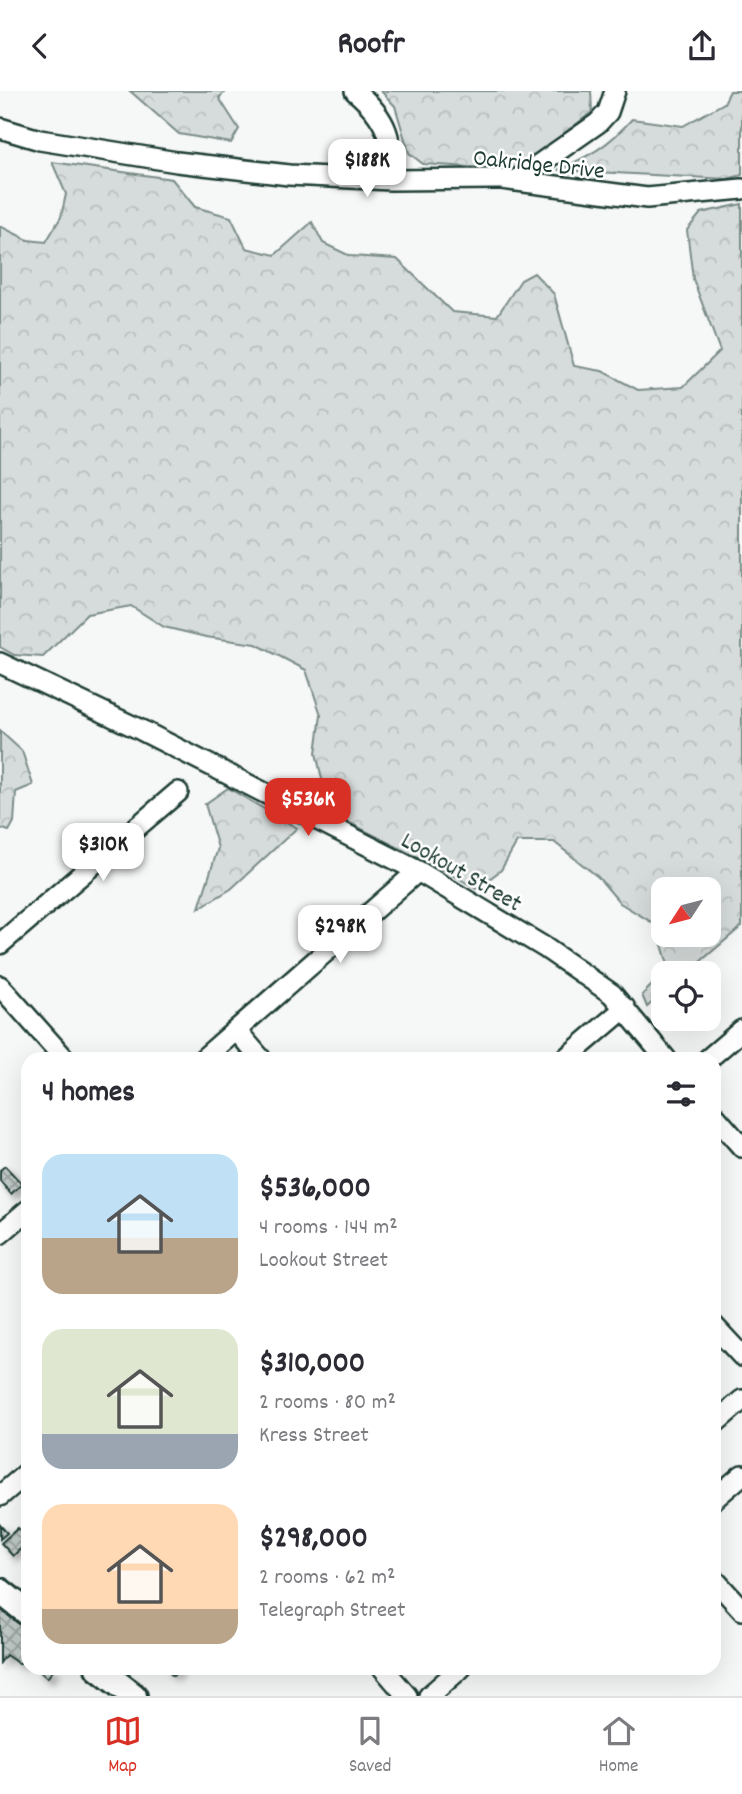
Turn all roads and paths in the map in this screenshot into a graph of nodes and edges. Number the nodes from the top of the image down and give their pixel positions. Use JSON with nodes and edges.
{"nodes":[{"id":1,"x":355,"y":91,"type":"edge"},
{"id":2,"x":615,"y":91,"type":"edge"},
{"id":3,"x":0,"y":128,"type":"edge"},
{"id":4,"x":391,"y":180,"type":"junction"},
{"id":5,"x":515,"y":181,"type":"junction"},
{"id":6,"x":742,"y":189,"type":"edge"},
{"id":7,"x":0,"y":663,"type":"edge"},
{"id":8,"x":178,"y":792,"type":"dead end"},
{"id":9,"x":418,"y":871,"type":"junction"},
{"id":10,"x":0,"y":944,"type":"edge"},
{"id":11,"x":0,"y":986,"type":"edge"},
{"id":12,"x":625,"y":1008,"type":"junction"},
{"id":13,"x":236,"y":1030,"type":"junction"},
{"id":14,"x":742,"y":1030,"type":"edge"},
{"id":15,"x":59,"y":1052,"type":"edge"},
{"id":16,"x":211,"y":1052,"type":"edge"},
{"id":17,"x":255,"y":1052,"type":"edge"},
{"id":18,"x":573,"y":1052,"type":"edge"},
{"id":19,"x":660,"y":1052,"type":"edge"},
{"id":20,"x":716,"y":1052,"type":"edge"},
{"id":21,"x":721,"y":1123,"type":"edge"},
{"id":22,"x":742,"y":1147,"type":"edge"},
{"id":23,"x":21,"y":1216,"type":"edge"},
{"id":24,"x":0,"y":1234,"type":"edge"},
{"id":25,"x":721,"y":1334,"type":"edge"},
{"id":26,"x":742,"y":1356,"type":"edge"},
{"id":27,"x":742,"y":1399,"type":"edge"},
{"id":28,"x":721,"y":1418,"type":"edge"},
{"id":29,"x":742,"y":1475,"type":"edge"},
{"id":30,"x":21,"y":1478,"type":"edge"},
{"id":31,"x":721,"y":1493,"type":"edge"},
{"id":32,"x":0,"y":1496,"type":"edge"},
{"id":33,"x":721,"y":1587,"type":"edge"},
{"id":34,"x":0,"y":1591,"type":"edge"},
{"id":35,"x":21,"y":1608,"type":"edge"},
{"id":36,"x":742,"y":1610,"type":"edge"},
{"id":37,"x":107,"y":1675,"type":"edge"},
{"id":38,"x":389,"y":1675,"type":"edge"},
{"id":39,"x":453,"y":1675,"type":"edge"},
{"id":40,"x":134,"y":1696,"type":"edge"},
{"id":41,"x":407,"y":1696,"type":"edge"},
{"id":42,"x":429,"y":1696,"type":"edge"}],
"edges":[{"from":1,"to":4,"type":"street"},
{"from":2,"to":5,"type":"street"},
{"from":3,"to":4,"type":"street","name":"Oakridge Drive"},
{"from":4,"to":5,"type":"street","name":"Oakridge Drive"},
{"from":5,"to":6,"type":"street","name":"Oakridge Drive"},
{"from":7,"to":9,"type":"street","name":"Lookout Street"},
{"from":8,"to":10,"type":"street"},
{"from":9,"to":12,"type":"street","name":"Lookout Street"},
{"from":9,"to":13,"type":"street"},
{"from":11,"to":15,"type":"street"},
{"from":12,"to":18,"type":"street"},
{"from":12,"to":19,"type":"street","name":"Lookout Street"},
{"from":13,"to":16,"type":"street"},
{"from":13,"to":17,"type":"street"},
{"from":14,"to":20,"type":"street"},
{"from":21,"to":22,"type":"street"},
{"from":23,"to":24,"type":"street"},
{"from":25,"to":26,"type":"street"},
{"from":27,"to":28,"type":"street"},
{"from":29,"to":31,"type":"street"},
{"from":30,"to":32,"type":"street"},
{"from":33,"to":36,"type":"street"},
{"from":34,"to":35,"type":"main road"},
{"from":37,"to":40,"type":"main road"},
{"from":38,"to":41,"type":"street"},
{"from":39,"to":42,"type":"street"}]}
